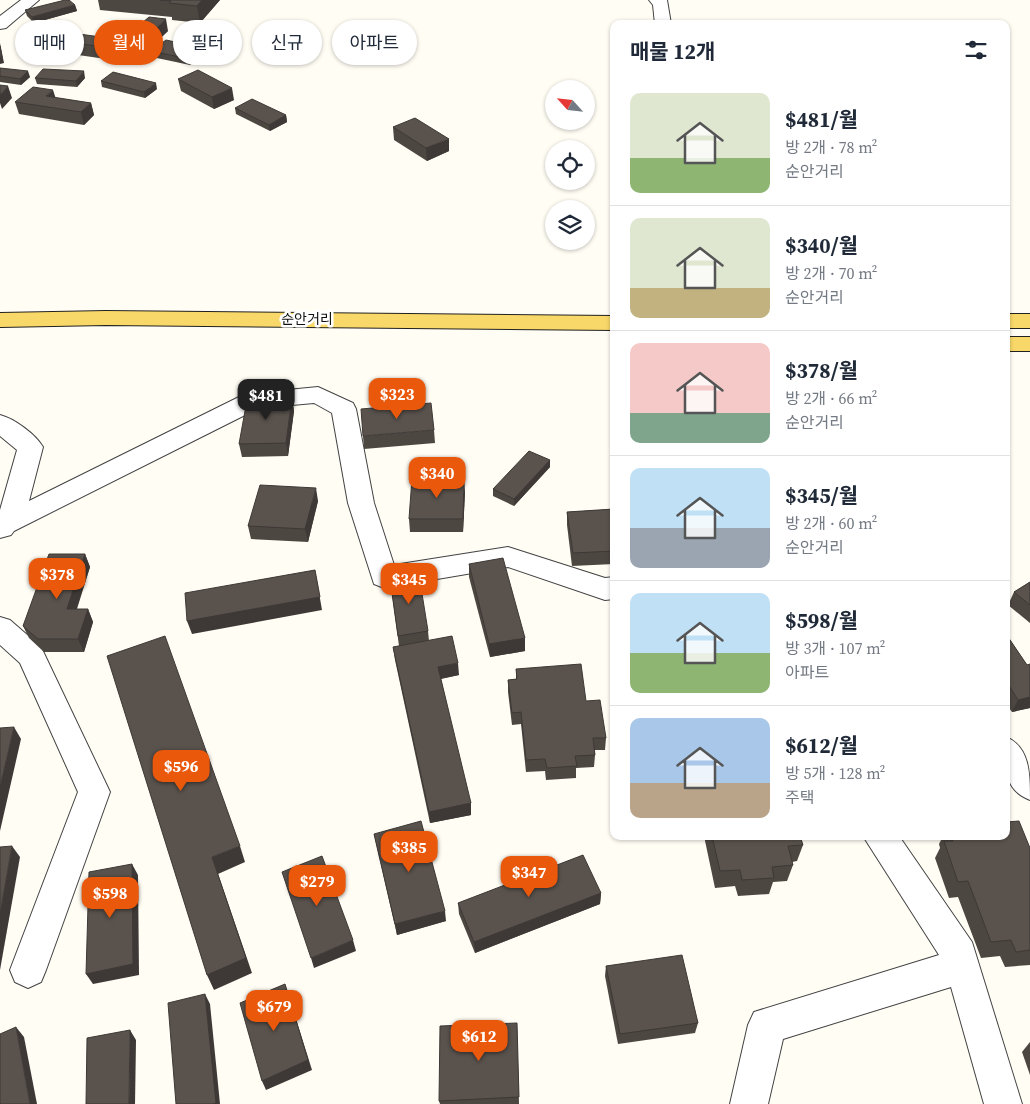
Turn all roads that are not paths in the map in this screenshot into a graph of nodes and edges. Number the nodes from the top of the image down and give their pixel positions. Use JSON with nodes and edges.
{"nodes":[{"id":1,"x":31,"y":0,"type":"edge"},
{"id":2,"x":657,"y":0,"type":"edge"},
{"id":3,"x":663,"y":20,"type":"edge"},
{"id":4,"x":0,"y":24,"type":"edge"},
{"id":5,"x":0,"y":320,"type":"edge"},
{"id":6,"x":1010,"y":321,"type":"edge"},
{"id":7,"x":1030,"y":321,"type":"edge"},
{"id":8,"x":610,"y":323,"type":"edge"},
{"id":9,"x":1010,"y":344,"type":"edge"},
{"id":10,"x":1030,"y":344,"type":"edge"},
{"id":11,"x":0,"y":423,"type":"edge"},
{"id":12,"x":2,"y":526,"type":"edge"},
{"id":13,"x":610,"y":588,"type":"edge"},
{"id":14,"x":0,"y":628,"type":"edge"},
{"id":15,"x":1010,"y":756,"type":"edge"},
{"id":16,"x":1030,"y":786,"type":"edge"},
{"id":17,"x":883,"y":840,"type":"edge"},
{"id":18,"x":962,"y":966,"type":"junction"},
{"id":19,"x":28,"y":970,"type":"dead end"},
{"id":20,"x":749,"y":1104,"type":"edge"},
{"id":21,"x":1003,"y":1104,"type":"edge"}],
"edges":[{"from":1,"to":4,"type":"street"},
{"from":2,"to":3,"type":"street"},
{"from":5,"to":8,"type":"main road","name":"순안거리"},
{"from":6,"to":7,"type":"main road"},
{"from":9,"to":10,"type":"main road"},
{"from":11,"to":12,"type":"street"},
{"from":12,"to":13,"type":"street"},
{"from":14,"to":19,"type":"street"},
{"from":15,"to":16,"type":"street"},
{"from":17,"to":18,"type":"street"},
{"from":18,"to":20,"type":"street"},
{"from":18,"to":21,"type":"street"}]}
